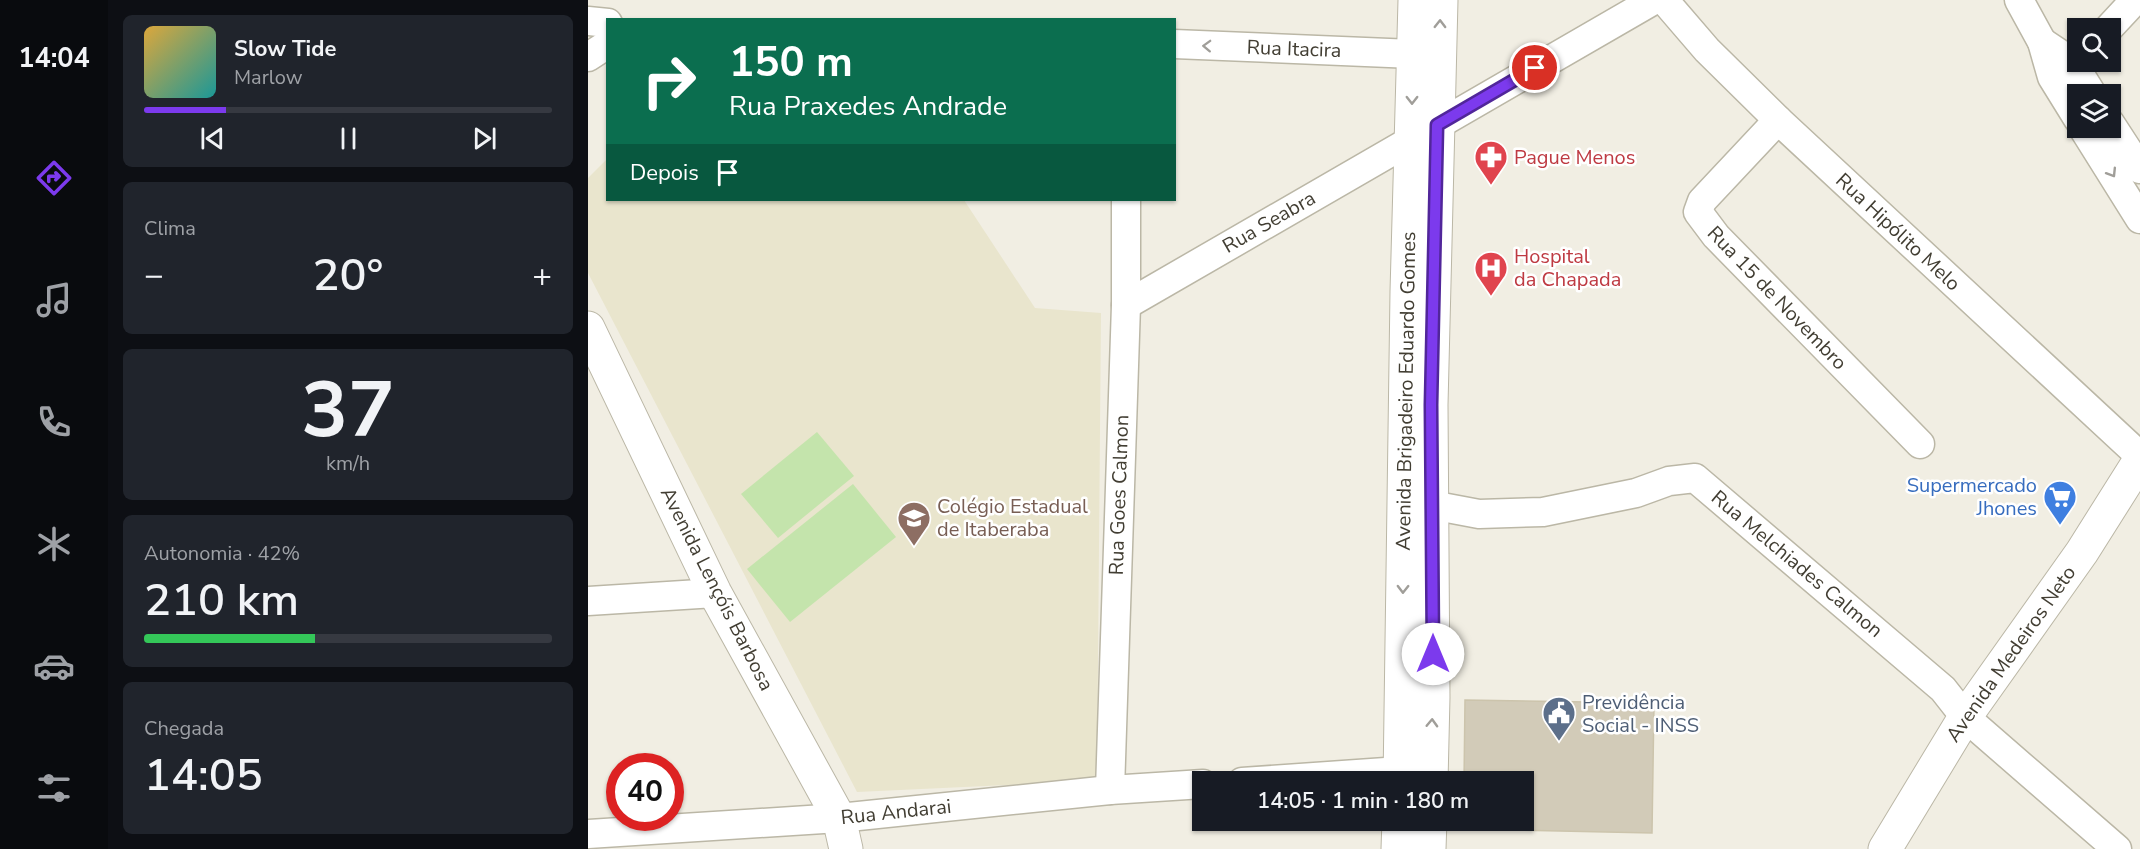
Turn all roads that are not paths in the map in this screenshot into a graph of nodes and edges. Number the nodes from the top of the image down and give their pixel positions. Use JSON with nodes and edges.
{"nodes":[{"id":1,"x":1415,"y":0,"type":"edge"},
{"id":2,"x":1441,"y":0,"type":"edge"},
{"id":3,"x":1654,"y":0,"type":"edge"},
{"id":4,"x":1664,"y":0,"type":"edge"},
{"id":5,"x":2019,"y":0,"type":"edge"},
{"id":6,"x":2135,"y":0,"type":"edge"},
{"id":7,"x":2118,"y":18,"type":"edge"},
{"id":8,"x":588,"y":21,"type":"edge"},
{"id":9,"x":606,"y":22,"type":"edge"},
{"id":10,"x":1176,"y":44,"type":"edge"},
{"id":11,"x":606,"y":45,"type":"edge"},
{"id":12,"x":1413,"y":54,"type":"junction"},
{"id":13,"x":588,"y":57,"type":"edge"},
{"id":14,"x":2067,"y":66,"type":"edge"},
{"id":15,"x":2072,"y":72,"type":"edge"},
{"id":16,"x":2083,"y":84,"type":"edge"},
{"id":17,"x":1778,"y":120,"type":"junction"},
{"id":18,"x":1424,"y":132,"type":"junction"},
{"id":19,"x":2089,"y":138,"type":"edge"},
{"id":20,"x":2120,"y":138,"type":"edge"},
{"id":21,"x":2140,"y":169,"type":"edge"},
{"id":22,"x":1126,"y":201,"type":"edge"},
{"id":23,"x":2140,"y":219,"type":"edge"},
{"id":24,"x":1126,"y":305,"type":"junction"},
{"id":25,"x":588,"y":328,"type":"edge"},
{"id":26,"x":1920,"y":444,"type":"dead end"},
{"id":27,"x":2140,"y":458,"type":"edge"},
{"id":28,"x":1419,"y":502,"type":"junction"},
{"id":29,"x":715,"y":593,"type":"junction"},
{"id":30,"x":588,"y":601,"type":"edge"},
{"id":31,"x":1969,"y":711,"type":"junction"},
{"id":32,"x":1400,"y":771,"type":"edge"},
{"id":33,"x":1431,"y":771,"type":"edge"},
{"id":34,"x":1192,"y":785,"type":"edge"},
{"id":35,"x":1110,"y":790,"type":"junction"},
{"id":36,"x":839,"y":818,"type":"junction"},
{"id":37,"x":1398,"y":831,"type":"edge"},
{"id":38,"x":1430,"y":831,"type":"edge"},
{"id":39,"x":588,"y":834,"type":"edge"},
{"id":40,"x":846,"y":849,"type":"edge"},
{"id":41,"x":1398,"y":849,"type":"edge"},
{"id":42,"x":1429,"y":849,"type":"edge"},
{"id":43,"x":1885,"y":849,"type":"edge"},
{"id":44,"x":2117,"y":849,"type":"edge"},
{"id":45,"x":2140,"y":849,"type":"edge"}],
"edges":[{"from":1,"to":12,"type":"street","name":"Avenida Brigadeiro Eduardo Gomes"},
{"from":18,"to":2,"type":"street","name":"Avenida Brigadeiro Eduardo Gomes","one_way":true},
{"from":3,"to":18,"type":"street","name":"Rua Seabra"},
{"from":4,"to":17,"type":"street","name":"Rua Hipólito Melo"},
{"from":5,"to":14,"type":"street"},
{"from":6,"to":7,"type":"street"},
{"from":8,"to":9,"type":"street"},
{"from":12,"to":10,"type":"street","name":"Rua Itacira","one_way":true},
{"from":11,"to":13,"type":"street"},
{"from":12,"to":18,"type":"street","name":"Avenida Brigadeiro Eduardo Gomes","one_way":true},
{"from":15,"to":16,"type":"street"},
{"from":17,"to":26,"type":"street","name":"Rua 15 de Novembro"},
{"from":17,"to":27,"type":"street","name":"Rua Hipólito Melo"},
{"from":18,"to":24,"type":"street","name":"Rua Seabra"},
{"from":18,"to":28,"type":"street","name":"Avenida Brigadeiro Eduardo Gomes"},
{"from":19,"to":23,"type":"street","one_way":true},
{"from":20,"to":21,"type":"street"},
{"from":22,"to":24,"type":"street","name":"Rua Goes Calmon"},
{"from":24,"to":35,"type":"street","name":"Rua Goes Calmon"},
{"from":25,"to":29,"type":"street","name":"Avenida Lençóis Barbosa"},
{"from":27,"to":31,"type":"street","name":"Avenida Medeiros Neto"},
{"from":28,"to":31,"type":"street","name":"Rua Melchiades Calmon"},
{"from":28,"to":32,"type":"street","name":"Avenida Brigadeiro Eduardo Gomes","one_way":true},
{"from":33,"to":28,"type":"street","name":"Avenida Brigadeiro Eduardo Gomes","one_way":true},
{"from":29,"to":30,"type":"street"},
{"from":29,"to":36,"type":"street","name":"Avenida Lençóis Barbosa"},
{"from":31,"to":43,"type":"street","name":"Avenida Medeiros Neto"},
{"from":31,"to":44,"type":"street","name":"Rua Melchiades Calmon"},
{"from":31,"to":45,"type":"street","name":"Rua Melchiades Calmon"},
{"from":34,"to":35,"type":"street","name":"Rua Andarai"},
{"from":35,"to":36,"type":"street","name":"Rua Andarai"},
{"from":36,"to":39,"type":"street","name":"Rua Andarai"},
{"from":36,"to":40,"type":"street","name":"Avenida Lençóis Barbosa"},
{"from":37,"to":41,"type":"street"},
{"from":38,"to":42,"type":"street"}]}
